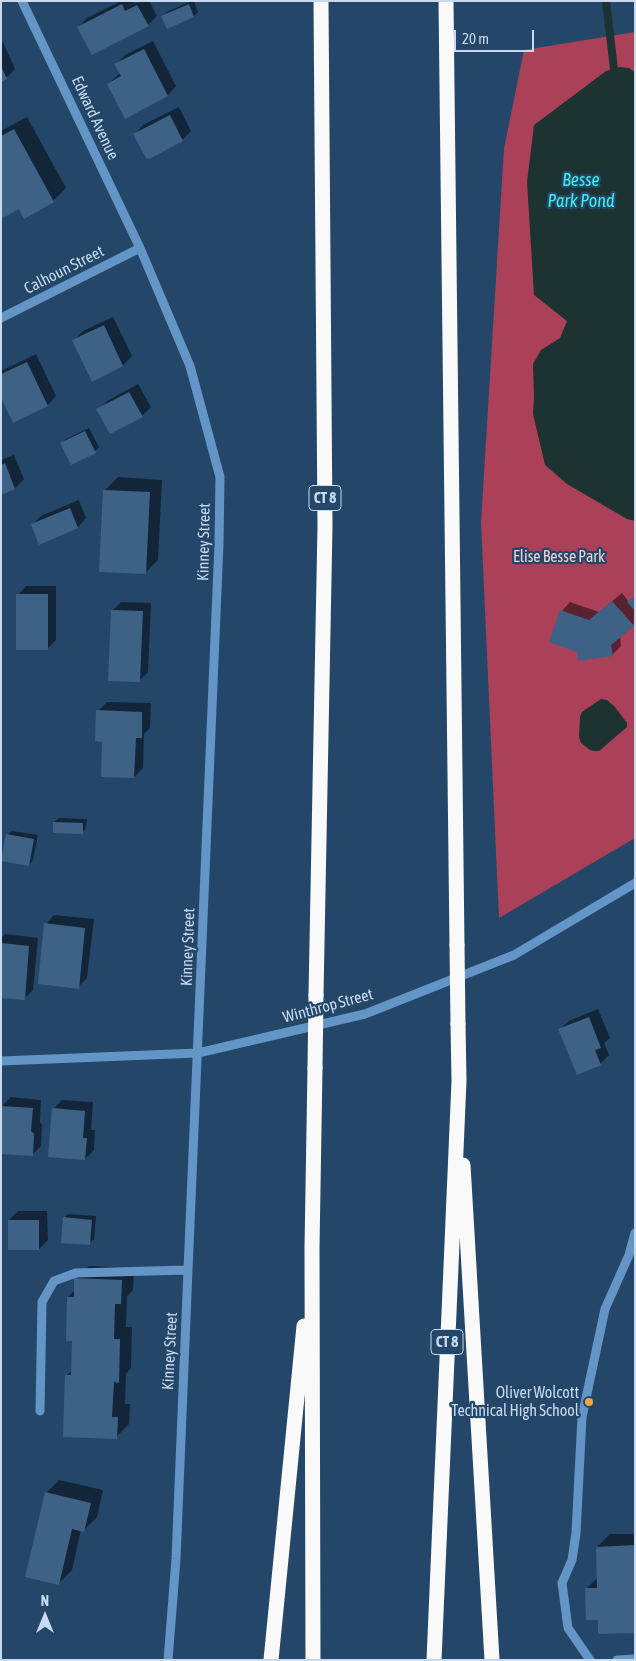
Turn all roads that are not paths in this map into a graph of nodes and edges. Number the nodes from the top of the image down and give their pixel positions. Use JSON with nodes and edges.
{"nodes":[{"id":1,"x":22,"y":1,"type":"edge"},
{"id":2,"x":321,"y":1,"type":"edge"},
{"id":3,"x":446,"y":1,"type":"edge"},
{"id":4,"x":140,"y":248,"type":"junction"},
{"id":5,"x":1,"y":318,"type":"edge"},
{"id":6,"x":635,"y":883,"type":"edge"},
{"id":7,"x":198,"y":1053,"type":"junction"},
{"id":8,"x":1,"y":1061,"type":"edge"},
{"id":9,"x":459,"y":1081,"type":"junction"},
{"id":10,"x":635,"y":1233,"type":"edge"},
{"id":11,"x":312,"y":1248,"type":"junction"},
{"id":12,"x":188,"y":1270,"type":"junction"},
{"id":13,"x":40,"y":1411,"type":"dead end"},
{"id":14,"x":635,"y":1659,"type":"edge"},
{"id":15,"x":168,"y":1660,"type":"edge"},
{"id":16,"x":271,"y":1660,"type":"edge"},
{"id":17,"x":313,"y":1660,"type":"edge"},
{"id":18,"x":434,"y":1660,"type":"edge"},
{"id":19,"x":492,"y":1660,"type":"edge"},
{"id":20,"x":590,"y":1660,"type":"edge"},
{"id":21,"x":617,"y":1660,"type":"edge"}],
"edges":[{"from":1,"to":4,"type":"street","name":"Edward Avenue"},
{"from":2,"to":11,"type":"highway","number":"CT 8","bridge":true},
{"from":3,"to":9,"type":"highway","number":"CT 8","bridge":true},
{"from":4,"to":5,"type":"street","name":"Calhoun Street"},
{"from":4,"to":7,"type":"street","name":"Kinney Street"},
{"from":6,"to":7,"type":"street","name":"Winthrop Street"},
{"from":7,"to":8,"type":"street","name":"Winthrop Street"},
{"from":7,"to":12,"type":"street","name":"Kinney Street"},
{"from":9,"to":18,"type":"highway","number":"CT 8"},
{"from":9,"to":19,"type":"highway"},
{"from":10,"to":20,"type":"street"},
{"from":11,"to":16,"type":"highway"},
{"from":11,"to":17,"type":"highway","number":"CT 8"},
{"from":12,"to":13,"type":"street"},
{"from":12,"to":15,"type":"street","name":"Kinney Street"},
{"from":14,"to":21,"type":"street"}]}
